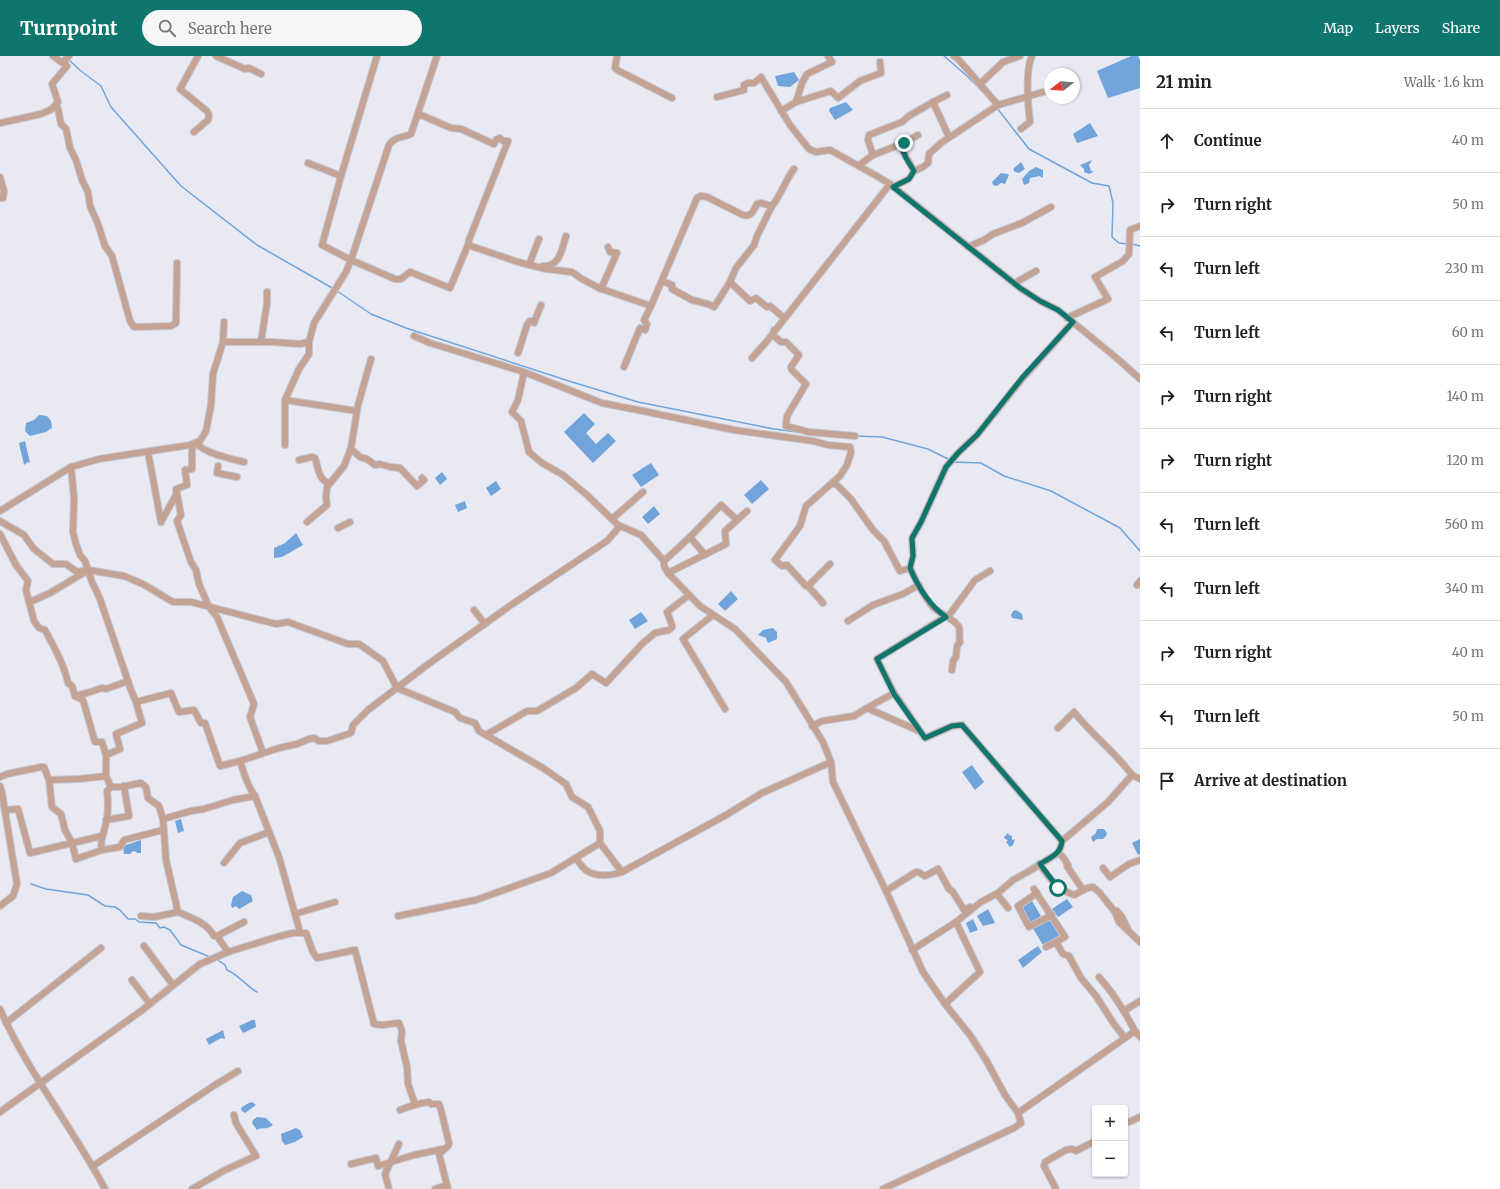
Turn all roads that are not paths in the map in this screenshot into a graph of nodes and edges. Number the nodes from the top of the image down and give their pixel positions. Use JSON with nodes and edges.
{"nodes":[{"id":1,"x":53,"y":56,"type":"edge"},
{"id":2,"x":69,"y":56,"type":"edge"},
{"id":3,"x":198,"y":56,"type":"edge"},
{"id":4,"x":216,"y":56,"type":"edge"},
{"id":5,"x":377,"y":56,"type":"edge"},
{"id":6,"x":437,"y":56,"type":"edge"},
{"id":7,"x":617,"y":56,"type":"edge"},
{"id":8,"x":828,"y":56,"type":"edge"},
{"id":9,"x":954,"y":56,"type":"edge"},
{"id":10,"x":1020,"y":56,"type":"edge"},
{"id":11,"x":1032,"y":56,"type":"edge"},
{"id":12,"x":63,"y":62,"type":"junction"},
{"id":13,"x":880,"y":62,"type":"dead end"},
{"id":14,"x":261,"y":74,"type":"dead end"},
{"id":15,"x":980,"y":84,"type":"junction"},
{"id":16,"x":1044,"y":92,"type":"edge"},
{"id":17,"x":947,"y":95,"type":"dead end"},
{"id":18,"x":1029,"y":96,"type":"junction"},
{"id":19,"x":717,"y":97,"type":"dead end"},
{"id":20,"x":672,"y":98,"type":"dead end"},
{"id":21,"x":796,"y":102,"type":"junction"},
{"id":22,"x":933,"y":102,"type":"junction"},
{"id":23,"x":56,"y":104,"type":"junction"},
{"id":24,"x":998,"y":105,"type":"junction"},
{"id":25,"x":781,"y":111,"type":"junction"},
{"id":26,"x":418,"y":117,"type":"junction"},
{"id":27,"x":0,"y":123,"type":"edge"},
{"id":28,"x":1021,"y":129,"type":"dead end"},
{"id":29,"x":194,"y":132,"type":"dead end"},
{"id":30,"x":918,"y":134,"type":"dead end"},
{"id":31,"x":949,"y":137,"type":"junction"},
{"id":32,"x":900,"y":144,"type":"junction"},
{"id":33,"x":873,"y":156,"type":"junction"},
{"id":34,"x":308,"y":163,"type":"dead end"},
{"id":35,"x":859,"y":165,"type":"junction"},
{"id":36,"x":794,"y":169,"type":"dead end"},
{"id":37,"x":914,"y":171,"type":"junction"},
{"id":38,"x":341,"y":176,"type":"junction"},
{"id":39,"x":0,"y":177,"type":"edge"},
{"id":40,"x":891,"y":186,"type":"junction"},
{"id":41,"x":0,"y":198,"type":"edge"},
{"id":42,"x":874,"y":205,"type":"dead end"},
{"id":43,"x":772,"y":206,"type":"junction"},
{"id":44,"x":1051,"y":207,"type":"dead end"},
{"id":45,"x":1140,"y":226,"type":"edge"},
{"id":46,"x":566,"y":236,"type":"dead end"},
{"id":47,"x":539,"y":239,"type":"dead end"},
{"id":48,"x":468,"y":245,"type":"junction"},
{"id":49,"x":608,"y":247,"type":"dead end"},
{"id":50,"x":968,"y":247,"type":"junction"},
{"id":51,"x":352,"y":260,"type":"junction"},
{"id":52,"x":177,"y":263,"type":"dead end"},
{"id":53,"x":529,"y":265,"type":"junction"},
{"id":54,"x":539,"y":267,"type":"junction"},
{"id":55,"x":1036,"y":271,"type":"dead end"},
{"id":56,"x":662,"y":281,"type":"junction"},
{"id":57,"x":730,"y":282,"type":"junction"},
{"id":58,"x":1014,"y":283,"type":"junction"},
{"id":59,"x":601,"y":289,"type":"junction"},
{"id":60,"x":267,"y":292,"type":"dead end"},
{"id":61,"x":541,"y":305,"type":"dead end"},
{"id":62,"x":651,"y":306,"type":"junction"},
{"id":63,"x":784,"y":318,"type":"junction"},
{"id":64,"x":1067,"y":318,"type":"junction"},
{"id":65,"x":224,"y":322,"type":"dead end"},
{"id":66,"x":1073,"y":322,"type":"junction"},
{"id":67,"x":774,"y":330,"type":"junction"},
{"id":68,"x":414,"y":336,"type":"dead end"},
{"id":69,"x":223,"y":342,"type":"junction"},
{"id":70,"x":261,"y":342,"type":"junction"},
{"id":71,"x":309,"y":342,"type":"junction"},
{"id":72,"x":518,"y":353,"type":"dead end"},
{"id":73,"x":752,"y":358,"type":"dead end"},
{"id":74,"x":371,"y":359,"type":"dead end"},
{"id":75,"x":624,"y":367,"type":"dead end"},
{"id":76,"x":524,"y":372,"type":"junction"},
{"id":77,"x":1140,"y":379,"type":"edge"},
{"id":78,"x":285,"y":400,"type":"junction"},
{"id":79,"x":357,"y":411,"type":"junction"},
{"id":80,"x":856,"y":436,"type":"dead end"},
{"id":81,"x":195,"y":443,"type":"junction"},
{"id":82,"x":285,"y":445,"type":"dead end"},
{"id":83,"x":351,"y":449,"type":"junction"},
{"id":84,"x":148,"y":452,"type":"junction"},
{"id":85,"x":299,"y":460,"type":"dead end"},
{"id":86,"x":244,"y":462,"type":"dead end"},
{"id":87,"x":218,"y":466,"type":"dead end"},
{"id":88,"x":71,"y":467,"type":"junction"},
{"id":89,"x":238,"y":477,"type":"dead end"},
{"id":90,"x":422,"y":478,"type":"dead end"},
{"id":91,"x":330,"y":483,"type":"junction"},
{"id":92,"x":832,"y":483,"type":"junction"},
{"id":93,"x":643,"y":492,"type":"dead end"},
{"id":94,"x":177,"y":493,"type":"junction"},
{"id":95,"x":0,"y":511,"type":"edge"},
{"id":96,"x":747,"y":511,"type":"dead end"},
{"id":97,"x":612,"y":519,"type":"junction"},
{"id":98,"x":737,"y":520,"type":"junction"},
{"id":99,"x":0,"y":521,"type":"edge"},
{"id":100,"x":307,"y":522,"type":"dead end"},
{"id":101,"x":350,"y":522,"type":"dead end"},
{"id":102,"x":620,"y":526,"type":"junction"},
{"id":103,"x":338,"y":528,"type":"dead end"},
{"id":104,"x":0,"y":534,"type":"edge"},
{"id":105,"x":690,"y":537,"type":"junction"},
{"id":106,"x":705,"y":554,"type":"junction"},
{"id":107,"x":664,"y":561,"type":"junction"},
{"id":108,"x":830,"y":564,"type":"dead end"},
{"id":109,"x":910,"y":568,"type":"junction"},
{"id":110,"x":88,"y":570,"type":"junction"},
{"id":111,"x":990,"y":571,"type":"dead end"},
{"id":112,"x":668,"y":573,"type":"junction"},
{"id":113,"x":919,"y":585,"type":"junction"},
{"id":114,"x":808,"y":586,"type":"junction"},
{"id":115,"x":689,"y":594,"type":"junction"},
{"id":116,"x":30,"y":602,"type":"junction"},
{"id":117,"x":823,"y":603,"type":"dead end"},
{"id":118,"x":209,"y":607,"type":"junction"},
{"id":119,"x":474,"y":610,"type":"dead end"},
{"id":120,"x":713,"y":615,"type":"junction"},
{"id":121,"x":946,"y":617,"type":"junction"},
{"id":122,"x":848,"y":621,"type":"dead end"},
{"id":123,"x":485,"y":624,"type":"junction"},
{"id":124,"x":952,"y":670,"type":"dead end"},
{"id":125,"x":128,"y":681,"type":"junction"},
{"id":126,"x":397,"y":688,"type":"junction"},
{"id":127,"x":894,"y":694,"type":"junction"},
{"id":128,"x":75,"y":696,"type":"junction"},
{"id":129,"x":136,"y":702,"type":"junction"},
{"id":130,"x":867,"y":708,"type":"junction"},
{"id":131,"x":725,"y":709,"type":"dead end"},
{"id":132,"x":812,"y":726,"type":"junction"},
{"id":133,"x":1058,"y":728,"type":"dead end"},
{"id":134,"x":919,"y":731,"type":"junction"},
{"id":135,"x":486,"y":735,"type":"junction"},
{"id":136,"x":263,"y":753,"type":"junction"},
{"id":137,"x":106,"y":755,"type":"junction"},
{"id":138,"x":240,"y":761,"type":"junction"},
{"id":139,"x":831,"y":762,"type":"junction"},
{"id":140,"x":1132,"y":775,"type":"junction"},
{"id":141,"x":106,"y":776,"type":"junction"},
{"id":142,"x":0,"y":777,"type":"edge"},
{"id":143,"x":1140,"y":779,"type":"edge"},
{"id":144,"x":49,"y":780,"type":"junction"},
{"id":145,"x":0,"y":786,"type":"edge"},
{"id":146,"x":124,"y":786,"type":"junction"},
{"id":147,"x":111,"y":787,"type":"junction"},
{"id":148,"x":255,"y":796,"type":"junction"},
{"id":149,"x":6,"y":810,"type":"junction"},
{"id":150,"x":163,"y":819,"type":"junction"},
{"id":151,"x":106,"y":820,"type":"junction"},
{"id":152,"x":163,"y":830,"type":"junction"},
{"id":153,"x":269,"y":832,"type":"junction"},
{"id":154,"x":102,"y":836,"type":"junction"},
{"id":155,"x":1062,"y":841,"type":"junction"},
{"id":156,"x":72,"y":843,"type":"junction"},
{"id":157,"x":600,"y":843,"type":"junction"},
{"id":158,"x":102,"y":850,"type":"junction"},
{"id":159,"x":1058,"y":853,"type":"junction"},
{"id":160,"x":576,"y":858,"type":"junction"},
{"id":161,"x":1140,"y":860,"type":"edge"},
{"id":162,"x":224,"y":863,"type":"dead end"},
{"id":163,"x":1040,"y":864,"type":"junction"},
{"id":164,"x":1103,"y":868,"type":"dead end"},
{"id":165,"x":622,"y":872,"type":"junction"},
{"id":166,"x":1083,"y":890,"type":"junction"},
{"id":167,"x":886,"y":891,"type":"junction"},
{"id":168,"x":997,"y":894,"type":"junction"},
{"id":169,"x":335,"y":902,"type":"dead end"},
{"id":170,"x":978,"y":904,"type":"junction"},
{"id":171,"x":0,"y":906,"type":"edge"},
{"id":172,"x":1008,"y":908,"type":"dead end"},
{"id":173,"x":178,"y":912,"type":"junction"},
{"id":174,"x":295,"y":914,"type":"junction"},
{"id":175,"x":1052,"y":915,"type":"junction"},
{"id":176,"x":141,"y":916,"type":"dead end"},
{"id":177,"x":398,"y":916,"type":"dead end"},
{"id":178,"x":244,"y":922,"type":"dead end"},
{"id":179,"x":956,"y":922,"type":"junction"},
{"id":180,"x":300,"y":932,"type":"junction"},
{"id":181,"x":216,"y":936,"type":"junction"},
{"id":182,"x":1056,"y":942,"type":"junction"},
{"id":183,"x":1140,"y":942,"type":"edge"},
{"id":184,"x":144,"y":946,"type":"dead end"},
{"id":185,"x":1046,"y":947,"type":"dead end"},
{"id":186,"x":102,"y":948,"type":"dead end"},
{"id":187,"x":912,"y":950,"type":"junction"},
{"id":188,"x":228,"y":952,"type":"junction"},
{"id":189,"x":1099,"y":977,"type":"dead end"},
{"id":190,"x":132,"y":980,"type":"dead end"},
{"id":191,"x":173,"y":985,"type":"junction"},
{"id":192,"x":1140,"y":1001,"type":"edge"},
{"id":193,"x":150,"y":1004,"type":"junction"},
{"id":194,"x":945,"y":1004,"type":"junction"},
{"id":195,"x":0,"y":1009,"type":"edge"},
{"id":196,"x":1125,"y":1014,"type":"junction"},
{"id":197,"x":6,"y":1023,"type":"junction"},
{"id":198,"x":1135,"y":1031,"type":"junction"},
{"id":199,"x":1140,"y":1036,"type":"edge"},
{"id":200,"x":1125,"y":1038,"type":"junction"},
{"id":201,"x":238,"y":1071,"type":"dead end"},
{"id":202,"x":40,"y":1083,"type":"junction"},
{"id":203,"x":414,"y":1105,"type":"junction"},
{"id":204,"x":400,"y":1110,"type":"dead end"},
{"id":205,"x":0,"y":1112,"type":"edge"},
{"id":206,"x":1018,"y":1113,"type":"junction"},
{"id":207,"x":234,"y":1114,"type":"dead end"},
{"id":208,"x":1140,"y":1117,"type":"edge"},
{"id":209,"x":1128,"y":1122,"type":"edge"},
{"id":210,"x":1092,"y":1143,"type":"edge"},
{"id":211,"x":399,"y":1144,"type":"dead end"},
{"id":212,"x":444,"y":1149,"type":"junction"},
{"id":213,"x":392,"y":1162,"type":"junction"},
{"id":214,"x":351,"y":1164,"type":"dead end"},
{"id":215,"x":93,"y":1166,"type":"junction"},
{"id":216,"x":448,"y":1187,"type":"edge"},
{"id":217,"x":105,"y":1189,"type":"edge"},
{"id":218,"x":192,"y":1189,"type":"edge"},
{"id":219,"x":389,"y":1189,"type":"edge"},
{"id":220,"x":435,"y":1189,"type":"edge"},
{"id":221,"x":883,"y":1189,"type":"edge"},
{"id":222,"x":1056,"y":1189,"type":"edge"}],
"edges":[{"from":1,"to":12,"type":"street"},
{"from":2,"to":12,"type":"street"},
{"from":3,"to":29,"type":"street"},
{"from":4,"to":14,"type":"street"},
{"from":5,"to":38,"type":"street"},
{"from":6,"to":26,"type":"street"},
{"from":7,"to":20,"type":"street"},
{"from":8,"to":21,"type":"street"},
{"from":9,"to":15,"type":"street"},
{"from":10,"to":15,"type":"street"},
{"from":11,"to":18,"type":"street"},
{"from":12,"to":23,"type":"street"},
{"from":13,"to":21,"type":"street"},
{"from":15,"to":24,"type":"street"},
{"from":16,"to":18,"type":"street"},
{"from":17,"to":22,"type":"street"},
{"from":18,"to":24,"type":"street"},
{"from":18,"to":28,"type":"street"},
{"from":19,"to":25,"type":"street"},
{"from":21,"to":25,"type":"street"},
{"from":22,"to":31,"type":"street"},
{"from":22,"to":33,"type":"street"},
{"from":23,"to":27,"type":"street"},
{"from":23,"to":52,"type":"street"},
{"from":24,"to":31,"type":"street"},
{"from":25,"to":35,"type":"street"},
{"from":26,"to":48,"type":"street"},
{"from":26,"to":51,"type":"street"},
{"from":30,"to":32,"type":"street"},
{"from":31,"to":37,"type":"street"},
{"from":32,"to":33,"type":"street"},
{"from":32,"to":37,"type":"street"},
{"from":33,"to":35,"type":"street"},
{"from":34,"to":38,"type":"street"},
{"from":35,"to":40,"type":"street"},
{"from":36,"to":43,"type":"street"},
{"from":37,"to":40,"type":"street"},
{"from":38,"to":51,"type":"street"},
{"from":39,"to":41,"type":"street"},
{"from":40,"to":42,"type":"street"},
{"from":40,"to":50,"type":"street"},
{"from":40,"to":63,"type":"street"},
{"from":43,"to":56,"type":"street"},
{"from":43,"to":57,"type":"street"},
{"from":44,"to":50,"type":"street"},
{"from":45,"to":64,"type":"street"},
{"from":46,"to":54,"type":"street"},
{"from":47,"to":53,"type":"street"},
{"from":48,"to":51,"type":"street"},
{"from":48,"to":53,"type":"street"},
{"from":49,"to":59,"type":"street"},
{"from":50,"to":58,"type":"street"},
{"from":51,"to":71,"type":"street"},
{"from":53,"to":54,"type":"street"},
{"from":54,"to":59,"type":"street"},
{"from":55,"to":58,"type":"street"},
{"from":56,"to":57,"type":"street"},
{"from":56,"to":62,"type":"street"},
{"from":57,"to":63,"type":"street"},
{"from":58,"to":64,"type":"street"},
{"from":59,"to":62,"type":"street"},
{"from":60,"to":70,"type":"street"},
{"from":61,"to":72,"type":"street"},
{"from":62,"to":75,"type":"street"},
{"from":63,"to":67,"type":"street"},
{"from":64,"to":66,"type":"street"},
{"from":65,"to":69,"type":"street"},
{"from":66,"to":77,"type":"street"},
{"from":66,"to":109,"type":"street"},
{"from":67,"to":73,"type":"street"},
{"from":67,"to":80,"type":"street"},
{"from":68,"to":76,"type":"street"},
{"from":69,"to":70,"type":"street"},
{"from":69,"to":81,"type":"street"},
{"from":70,"to":71,"type":"street"},
{"from":71,"to":78,"type":"street"},
{"from":74,"to":79,"type":"street"},
{"from":76,"to":92,"type":"street"},
{"from":76,"to":97,"type":"street"},
{"from":78,"to":79,"type":"street"},
{"from":78,"to":82,"type":"street"},
{"from":79,"to":83,"type":"street"},
{"from":81,"to":84,"type":"street"},
{"from":81,"to":86,"type":"street"},
{"from":81,"to":94,"type":"street"},
{"from":83,"to":90,"type":"street"},
{"from":83,"to":91,"type":"street"},
{"from":84,"to":88,"type":"street"},
{"from":84,"to":94,"type":"street"},
{"from":85,"to":91,"type":"street"},
{"from":87,"to":89,"type":"street"},
{"from":88,"to":95,"type":"street"},
{"from":88,"to":110,"type":"street"},
{"from":91,"to":100,"type":"street"},
{"from":92,"to":109,"type":"street"},
{"from":92,"to":114,"type":"street"},
{"from":93,"to":97,"type":"street"},
{"from":94,"to":118,"type":"street"},
{"from":96,"to":98,"type":"street"},
{"from":97,"to":102,"type":"street"},
{"from":98,"to":105,"type":"street"},
{"from":98,"to":106,"type":"street"},
{"from":99,"to":110,"type":"street"},
{"from":101,"to":103,"type":"street"},
{"from":102,"to":107,"type":"street"},
{"from":102,"to":123,"type":"street"},
{"from":104,"to":116,"type":"street"},
{"from":105,"to":106,"type":"street"},
{"from":105,"to":107,"type":"street"},
{"from":106,"to":112,"type":"street"},
{"from":107,"to":112,"type":"street"},
{"from":108,"to":114,"type":"street"},
{"from":109,"to":113,"type":"street"},
{"from":110,"to":116,"type":"street"},
{"from":110,"to":118,"type":"street"},
{"from":110,"to":125,"type":"street"},
{"from":111,"to":121,"type":"street"},
{"from":112,"to":115,"type":"street"},
{"from":113,"to":121,"type":"street"},
{"from":113,"to":122,"type":"street"},
{"from":114,"to":117,"type":"street"},
{"from":115,"to":120,"type":"street"},
{"from":115,"to":135,"type":"street"},
{"from":116,"to":128,"type":"street"},
{"from":118,"to":126,"type":"street"},
{"from":118,"to":136,"type":"street"},
{"from":119,"to":123,"type":"street"},
{"from":120,"to":131,"type":"street"},
{"from":120,"to":132,"type":"street"},
{"from":121,"to":124,"type":"street"},
{"from":121,"to":127,"type":"street"},
{"from":123,"to":126,"type":"street"},
{"from":125,"to":128,"type":"street"},
{"from":125,"to":129,"type":"street"},
{"from":126,"to":135,"type":"street"},
{"from":126,"to":136,"type":"street"},
{"from":127,"to":130,"type":"street"},
{"from":127,"to":134,"type":"street"},
{"from":128,"to":137,"type":"street"},
{"from":129,"to":137,"type":"street"},
{"from":129,"to":138,"type":"street"},
{"from":130,"to":132,"type":"street"},
{"from":130,"to":134,"type":"street"},
{"from":132,"to":139,"type":"street"},
{"from":133,"to":140,"type":"street"},
{"from":134,"to":155,"type":"street"},
{"from":135,"to":157,"type":"street"},
{"from":136,"to":138,"type":"street"},
{"from":137,"to":141,"type":"street"},
{"from":138,"to":148,"type":"street"},
{"from":139,"to":165,"type":"street"},
{"from":139,"to":167,"type":"street"},
{"from":140,"to":143,"type":"street"},
{"from":140,"to":155,"type":"street"},
{"from":141,"to":144,"type":"street"},
{"from":141,"to":147,"type":"street"},
{"from":142,"to":144,"type":"street"},
{"from":144,"to":156,"type":"street"},
{"from":145,"to":149,"type":"street"},
{"from":146,"to":147,"type":"street"},
{"from":146,"to":150,"type":"street"},
{"from":146,"to":151,"type":"street"},
{"from":147,"to":151,"type":"street"},
{"from":148,"to":150,"type":"street"},
{"from":148,"to":153,"type":"street"},
{"from":149,"to":156,"type":"street"},
{"from":149,"to":171,"type":"street"},
{"from":150,"to":152,"type":"street"},
{"from":151,"to":154,"type":"street"},
{"from":152,"to":158,"type":"street"},
{"from":152,"to":173,"type":"street"},
{"from":153,"to":162,"type":"street"},
{"from":153,"to":174,"type":"street"},
{"from":154,"to":156,"type":"street"},
{"from":154,"to":158,"type":"street"},
{"from":155,"to":159,"type":"street"},
{"from":156,"to":158,"type":"street"},
{"from":157,"to":160,"type":"street"},
{"from":157,"to":165,"type":"street"},
{"from":159,"to":163,"type":"street"},
{"from":159,"to":166,"type":"street"},
{"from":160,"to":165,"type":"street"},
{"from":160,"to":177,"type":"street"},
{"from":161,"to":164,"type":"street"},
{"from":163,"to":166,"type":"street"},
{"from":163,"to":168,"type":"street"},
{"from":166,"to":183,"type":"street"},
{"from":167,"to":170,"type":"street"},
{"from":167,"to":187,"type":"street"},
{"from":168,"to":170,"type":"street"},
{"from":168,"to":172,"type":"street"},
{"from":169,"to":174,"type":"street"},
{"from":170,"to":179,"type":"street"},
{"from":173,"to":176,"type":"street"},
{"from":173,"to":181,"type":"street"},
{"from":174,"to":180,"type":"street"},
{"from":175,"to":175,"type":"street"},
{"from":175,"to":182,"type":"street"},
{"from":178,"to":181,"type":"street"},
{"from":179,"to":187,"type":"street"},
{"from":179,"to":194,"type":"street"},
{"from":180,"to":188,"type":"street"},
{"from":180,"to":203,"type":"street"},
{"from":181,"to":188,"type":"street"},
{"from":182,"to":185,"type":"street"},
{"from":182,"to":200,"type":"street"},
{"from":184,"to":191,"type":"street"},
{"from":186,"to":197,"type":"street"},
{"from":187,"to":194,"type":"street"},
{"from":188,"to":191,"type":"street"},
{"from":189,"to":196,"type":"street"},
{"from":190,"to":193,"type":"street"},
{"from":191,"to":193,"type":"street"},
{"from":192,"to":196,"type":"street"},
{"from":193,"to":202,"type":"street"},
{"from":194,"to":206,"type":"street"},
{"from":195,"to":197,"type":"street"},
{"from":196,"to":198,"type":"street"},
{"from":197,"to":202,"type":"street"},
{"from":198,"to":199,"type":"street"},
{"from":198,"to":200,"type":"street"},
{"from":200,"to":206,"type":"street"},
{"from":201,"to":215,"type":"street"},
{"from":202,"to":205,"type":"street"},
{"from":202,"to":215,"type":"street"},
{"from":203,"to":204,"type":"street"},
{"from":203,"to":212,"type":"street"},
{"from":206,"to":221,"type":"street"},
{"from":207,"to":218,"type":"street"},
{"from":208,"to":209,"type":"street"},
{"from":210,"to":222,"type":"street"},
{"from":211,"to":213,"type":"street"},
{"from":212,"to":213,"type":"street"},
{"from":212,"to":216,"type":"street"},
{"from":213,"to":214,"type":"street"},
{"from":213,"to":219,"type":"street"},
{"from":215,"to":217,"type":"street"},
{"from":216,"to":220,"type":"street"}]}
